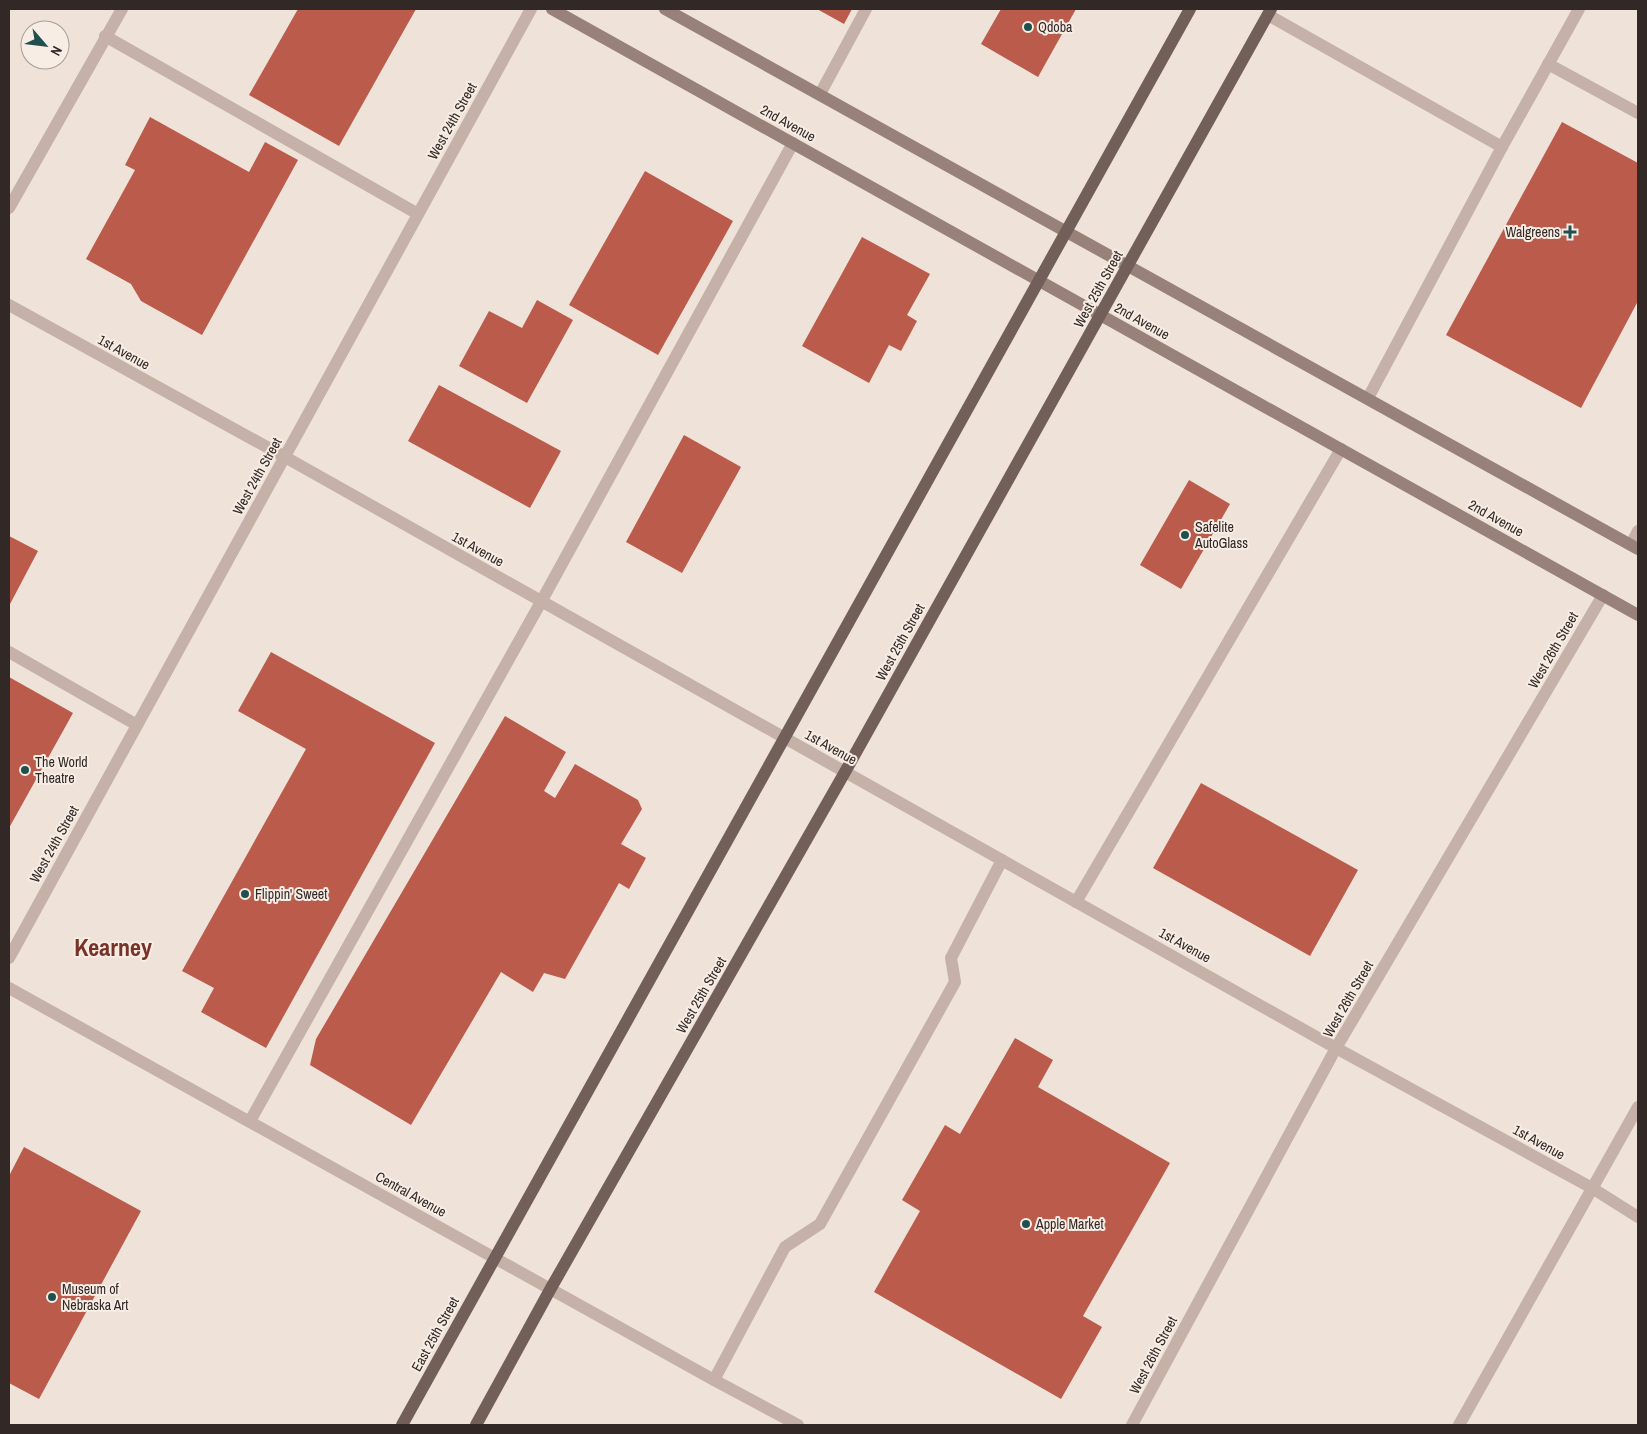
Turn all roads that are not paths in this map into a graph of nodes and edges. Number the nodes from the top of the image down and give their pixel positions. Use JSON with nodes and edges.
{"nodes":[{"id":1,"x":122,"y":9,"type":"edge"},
{"id":2,"x":531,"y":9,"type":"edge"},
{"id":3,"x":552,"y":9,"type":"edge"},
{"id":4,"x":665,"y":9,"type":"edge"},
{"id":5,"x":866,"y":9,"type":"edge"},
{"id":6,"x":1190,"y":9,"type":"edge"},
{"id":7,"x":1579,"y":9,"type":"edge"},
{"id":8,"x":1270,"y":12,"type":"edge"},
{"id":9,"x":105,"y":36,"type":"junction"},
{"id":10,"x":1548,"y":64,"type":"junction"},
{"id":11,"x":820,"y":94,"type":"junction"},
{"id":12,"x":1638,"y":113,"type":"edge"},
{"id":13,"x":793,"y":143,"type":"junction"},
{"id":14,"x":1502,"y":147,"type":"junction"},
{"id":15,"x":9,"y":208,"type":"edge"},
{"id":16,"x":418,"y":214,"type":"junction"},
{"id":17,"x":1066,"y":231,"type":"junction"},
{"id":18,"x":1128,"y":265,"type":"junction"},
{"id":19,"x":1040,"y":280,"type":"junction"},
{"id":20,"x":9,"y":305,"type":"edge"},
{"id":21,"x":1100,"y":315,"type":"junction"},
{"id":22,"x":1368,"y":398,"type":"junction"},
{"id":23,"x":1341,"y":449,"type":"junction"},
{"id":24,"x":285,"y":458,"type":"junction"},
{"id":25,"x":1638,"y":532,"type":"edge"},
{"id":26,"x":1635,"y":547,"type":"edge"},
{"id":27,"x":1603,"y":595,"type":"junction"},
{"id":28,"x":542,"y":602,"type":"junction"},
{"id":29,"x":1638,"y":615,"type":"edge"},
{"id":30,"x":9,"y":652,"type":"edge"},
{"id":31,"x":137,"y":725,"type":"junction"},
{"id":32,"x":785,"y":738,"type":"junction"},
{"id":33,"x":844,"y":772,"type":"junction"},
{"id":34,"x":1002,"y":860,"type":"junction"},
{"id":35,"x":1076,"y":902,"type":"junction"},
{"id":36,"x":9,"y":958,"type":"edge"},
{"id":37,"x":9,"y":988,"type":"edge"},
{"id":38,"x":1336,"y":1048,"type":"junction"},
{"id":39,"x":1638,"y":1107,"type":"edge"},
{"id":40,"x":250,"y":1121,"type":"junction"},
{"id":41,"x":1592,"y":1188,"type":"junction"},
{"id":42,"x":1638,"y":1217,"type":"edge"},
{"id":43,"x":494,"y":1258,"type":"junction"},
{"id":44,"x":551,"y":1288,"type":"junction"},
{"id":45,"x":714,"y":1380,"type":"junction"},
{"id":46,"x":402,"y":1425,"type":"edge"},
{"id":47,"x":476,"y":1425,"type":"edge"},
{"id":48,"x":797,"y":1425,"type":"edge"},
{"id":49,"x":1132,"y":1425,"type":"edge"},
{"id":50,"x":1460,"y":1425,"type":"edge"}],
"edges":[{"from":1,"to":9,"type":"street"},
{"from":2,"to":16,"type":"street","name":"West 24th Street"},
{"from":3,"to":13,"type":"main road","name":"2nd Avenue"},
{"from":4,"to":11,"type":"main road"},
{"from":5,"to":11,"type":"street"},
{"from":6,"to":17,"type":"main road"},
{"from":7,"to":10,"type":"street"},
{"from":8,"to":14,"type":"street"},
{"from":8,"to":18,"type":"main road","name":"West 25th Street"},
{"from":9,"to":15,"type":"street"},
{"from":9,"to":16,"type":"street"},
{"from":10,"to":12,"type":"street"},
{"from":10,"to":14,"type":"street"},
{"from":11,"to":17,"type":"main road"},
{"from":13,"to":19,"type":"main road","name":"2nd Avenue"},
{"from":13,"to":28,"type":"street"},
{"from":14,"to":22,"type":"street"},
{"from":16,"to":24,"type":"street","name":"West 24th Street"},
{"from":17,"to":18,"type":"main road"},
{"from":17,"to":19,"type":"main road"},
{"from":18,"to":21,"type":"main road","name":"West 25th Street"},
{"from":18,"to":22,"type":"main road"},
{"from":19,"to":21,"type":"main road","name":"2nd Avenue"},
{"from":19,"to":32,"type":"main road"},
{"from":20,"to":24,"type":"street","name":"1st Avenue"},
{"from":21,"to":23,"type":"main road","name":"2nd Avenue"},
{"from":21,"to":33,"type":"main road","name":"West 25th Street"},
{"from":22,"to":26,"type":"main road"},
{"from":23,"to":27,"type":"main road","name":"2nd Avenue"},
{"from":23,"to":35,"type":"street"},
{"from":24,"to":28,"type":"street","name":"1st Avenue"},
{"from":24,"to":31,"type":"street","name":"West 24th Street"},
{"from":25,"to":26,"type":"street"},
{"from":27,"to":29,"type":"main road","name":"2nd Avenue"},
{"from":27,"to":38,"type":"street","name":"West 26th Street"},
{"from":28,"to":32,"type":"street","name":"1st Avenue"},
{"from":28,"to":40,"type":"street"},
{"from":30,"to":31,"type":"street"},
{"from":31,"to":36,"type":"street","name":"West 24th Street"},
{"from":32,"to":33,"type":"street","name":"1st Avenue"},
{"from":32,"to":43,"type":"main road"},
{"from":33,"to":34,"type":"street","name":"1st Avenue"},
{"from":33,"to":44,"type":"main road","name":"West 25th Street"},
{"from":34,"to":35,"type":"street","name":"1st Avenue"},
{"from":34,"to":45,"type":"street"},
{"from":35,"to":38,"type":"street","name":"1st Avenue"},
{"from":37,"to":40,"type":"street","name":"Central Avenue"},
{"from":38,"to":41,"type":"street","name":"1st Avenue"},
{"from":38,"to":49,"type":"street","name":"West 26th Street"},
{"from":39,"to":41,"type":"street"},
{"from":40,"to":43,"type":"street","name":"Central Avenue"},
{"from":41,"to":42,"type":"street","name":"1st Avenue"},
{"from":41,"to":50,"type":"street"},
{"from":43,"to":44,"type":"street","name":"Central Avenue"},
{"from":43,"to":46,"type":"main road","name":"East 25th Street"},
{"from":44,"to":45,"type":"street","name":"Central Avenue"},
{"from":44,"to":47,"type":"main road"},
{"from":45,"to":48,"type":"street","name":"Central Avenue"}]}
